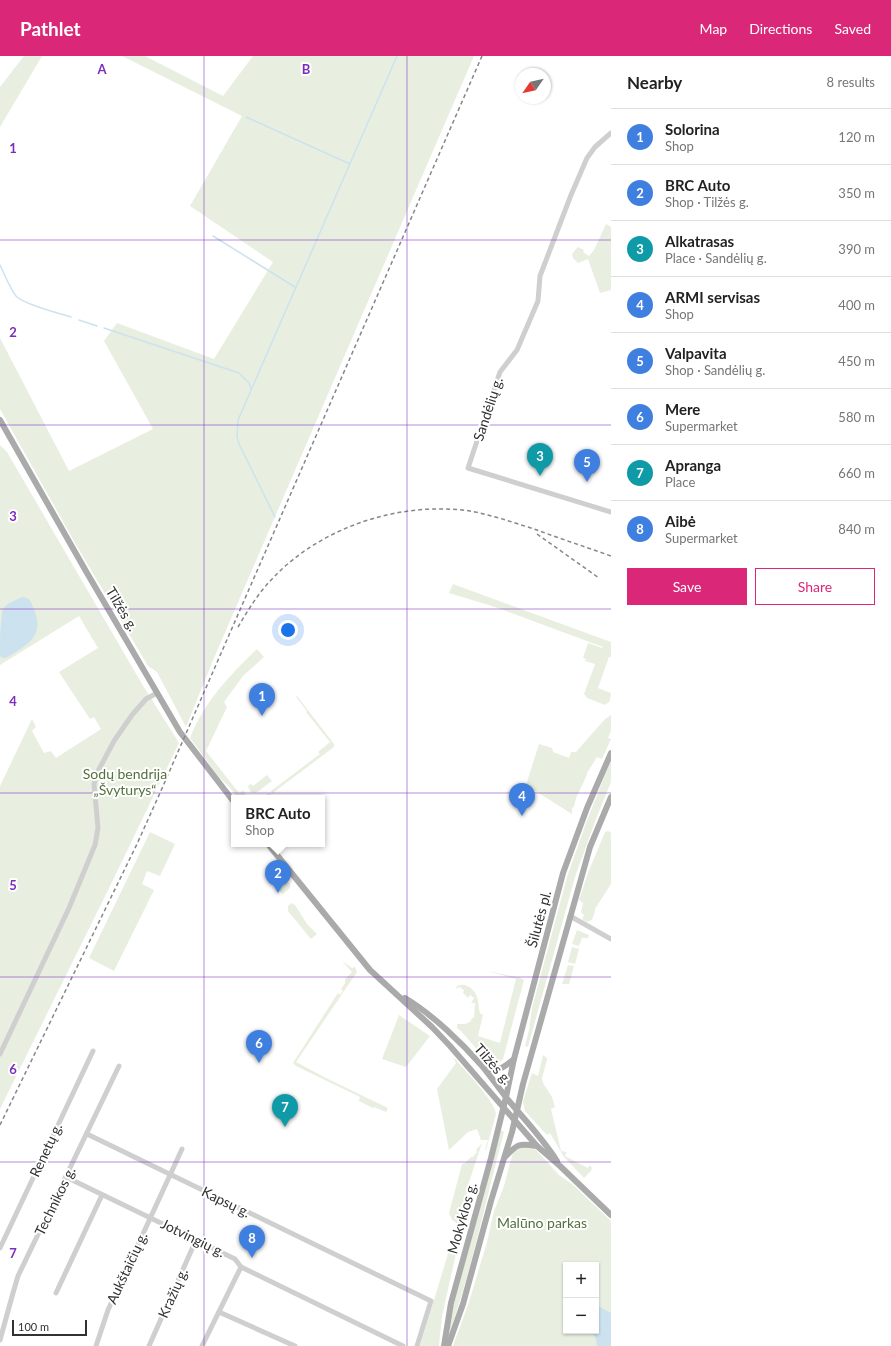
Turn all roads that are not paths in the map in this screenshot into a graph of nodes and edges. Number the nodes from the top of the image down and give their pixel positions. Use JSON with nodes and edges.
{"nodes":[{"id":1,"x":611,"y":133,"type":"edge"},
{"id":2,"x":0,"y":420,"type":"edge"},
{"id":3,"x":611,"y":512,"type":"edge"},
{"id":4,"x":157,"y":692,"type":"junction"},
{"id":5,"x":611,"y":752,"type":"edge"},
{"id":6,"x":611,"y":796,"type":"edge"},
{"id":7,"x":231,"y":798,"type":"edge"},
{"id":8,"x":270,"y":847,"type":"edge"},
{"id":9,"x":570,"y":916,"type":"junction"},
{"id":10,"x":611,"y":939,"type":"edge"},
{"id":11,"x":395,"y":992,"type":"junction"},
{"id":12,"x":93,"y":1051,"type":"dead end"},
{"id":13,"x":0,"y":1054,"type":"edge"},
{"id":14,"x":514,"y":1058,"type":"junction"},
{"id":15,"x":119,"y":1066,"type":"dead end"},
{"id":16,"x":482,"y":1066,"type":"junction"},
{"id":17,"x":506,"y":1097,"type":"junction"},
{"id":18,"x":504,"y":1108,"type":"junction"},
{"id":19,"x":518,"y":1111,"type":"junction"},
{"id":20,"x":515,"y":1122,"type":"junction"},
{"id":21,"x":87,"y":1134,"type":"junction"},
{"id":22,"x":537,"y":1146,"type":"junction"},
{"id":23,"x":182,"y":1149,"type":"dead end"},
{"id":24,"x":504,"y":1159,"type":"junction"},
{"id":25,"x":560,"y":1166,"type":"junction"},
{"id":26,"x":170,"y":1174,"type":"junction"},
{"id":27,"x":66,"y":1177,"type":"junction"},
{"id":28,"x":102,"y":1195,"type":"junction"},
{"id":29,"x":611,"y":1214,"type":"edge"},
{"id":30,"x":151,"y":1218,"type":"junction"},
{"id":31,"x":196,"y":1240,"type":"junction"},
{"id":32,"x":0,"y":1248,"type":"edge"},
{"id":33,"x":241,"y":1267,"type":"junction"},
{"id":34,"x":56,"y":1293,"type":"dead end"},
{"id":35,"x":219,"y":1312,"type":"junction"},
{"id":36,"x":0,"y":1340,"type":"edge"},
{"id":37,"x":96,"y":1346,"type":"edge"},
{"id":38,"x":149,"y":1346,"type":"edge"},
{"id":39,"x":202,"y":1346,"type":"edge"},
{"id":40,"x":295,"y":1346,"type":"edge"},
{"id":41,"x":403,"y":1346,"type":"edge"},
{"id":42,"x":417,"y":1346,"type":"edge"},
{"id":43,"x":444,"y":1346,"type":"edge"},
{"id":44,"x":448,"y":1346,"type":"edge"}],
"edges":[{"from":1,"to":3,"type":"street","name":"Sandėlių g."},
{"from":2,"to":4,"type":"main road","name":"Tilžės g."},
{"from":4,"to":7,"type":"main road","name":"Tilžės g."},
{"from":4,"to":13,"type":"street"},
{"from":5,"to":14,"type":"main road","name":"Šilutės pl."},
{"from":6,"to":9,"type":"main road","name":"Šilutės pl."},
{"from":8,"to":11,"type":"main road","name":"Tilžės g."},
{"from":9,"to":10,"type":"street"},
{"from":9,"to":19,"type":"main road","name":"Šilutės pl."},
{"from":11,"to":16,"type":"main road","name":"Tilžės g."},
{"from":11,"to":18,"type":"main road","name":"Tilžės g."},
{"from":12,"to":32,"type":"street","name":"Renetų g."},
{"from":14,"to":16,"type":"main road"},
{"from":14,"to":17,"type":"main road","name":"Šilutės pl."},
{"from":15,"to":21,"type":"street","name":"Technikos g."},
{"from":16,"to":17,"type":"main road","name":"Tilžės g."},
{"from":17,"to":18,"type":"main road","name":"Mokyklos g."},
{"from":17,"to":19,"type":"main road","name":"Tilžės g."},
{"from":18,"to":20,"type":"main road","name":"Tilžės g."},
{"from":18,"to":43,"type":"main road","name":"Mokyklos g."},
{"from":19,"to":20,"type":"main road","name":"Mokyklos g."},
{"from":19,"to":25,"type":"main road","name":"Tilžės g."},
{"from":20,"to":22,"type":"main road","name":"Tilžės g."},
{"from":20,"to":24,"type":"main road","name":"Mokyklos g."},
{"from":21,"to":26,"type":"street","name":"Kapsų g."},
{"from":21,"to":27,"type":"street","name":"Technikos g."},
{"from":22,"to":24,"type":"main road"},
{"from":22,"to":25,"type":"main road","name":"Tilžės g."},
{"from":23,"to":26,"type":"street","name":"Aukštaičių g."},
{"from":24,"to":44,"type":"main road","name":"Mokyklos g."},
{"from":25,"to":29,"type":"main road","name":"Tilžės g."},
{"from":26,"to":30,"type":"street","name":"Aukštaičių g."},
{"from":26,"to":42,"type":"street","name":"Kapsų g."},
{"from":27,"to":28,"type":"street","name":"Jotvingių g."},
{"from":27,"to":36,"type":"street","name":"Technikos g."},
{"from":28,"to":30,"type":"street","name":"Jotvingių g."},
{"from":28,"to":34,"type":"street"},
{"from":30,"to":31,"type":"street","name":"Jotvingių g."},
{"from":30,"to":37,"type":"street","name":"Aukštaičių g."},
{"from":31,"to":33,"type":"street","name":"Jotvingių g."},
{"from":31,"to":38,"type":"street","name":"Kražių g."},
{"from":33,"to":35,"type":"street"},
{"from":33,"to":41,"type":"street","name":"Jotvingių g."},
{"from":35,"to":39,"type":"street"},
{"from":35,"to":40,"type":"street"}]}
